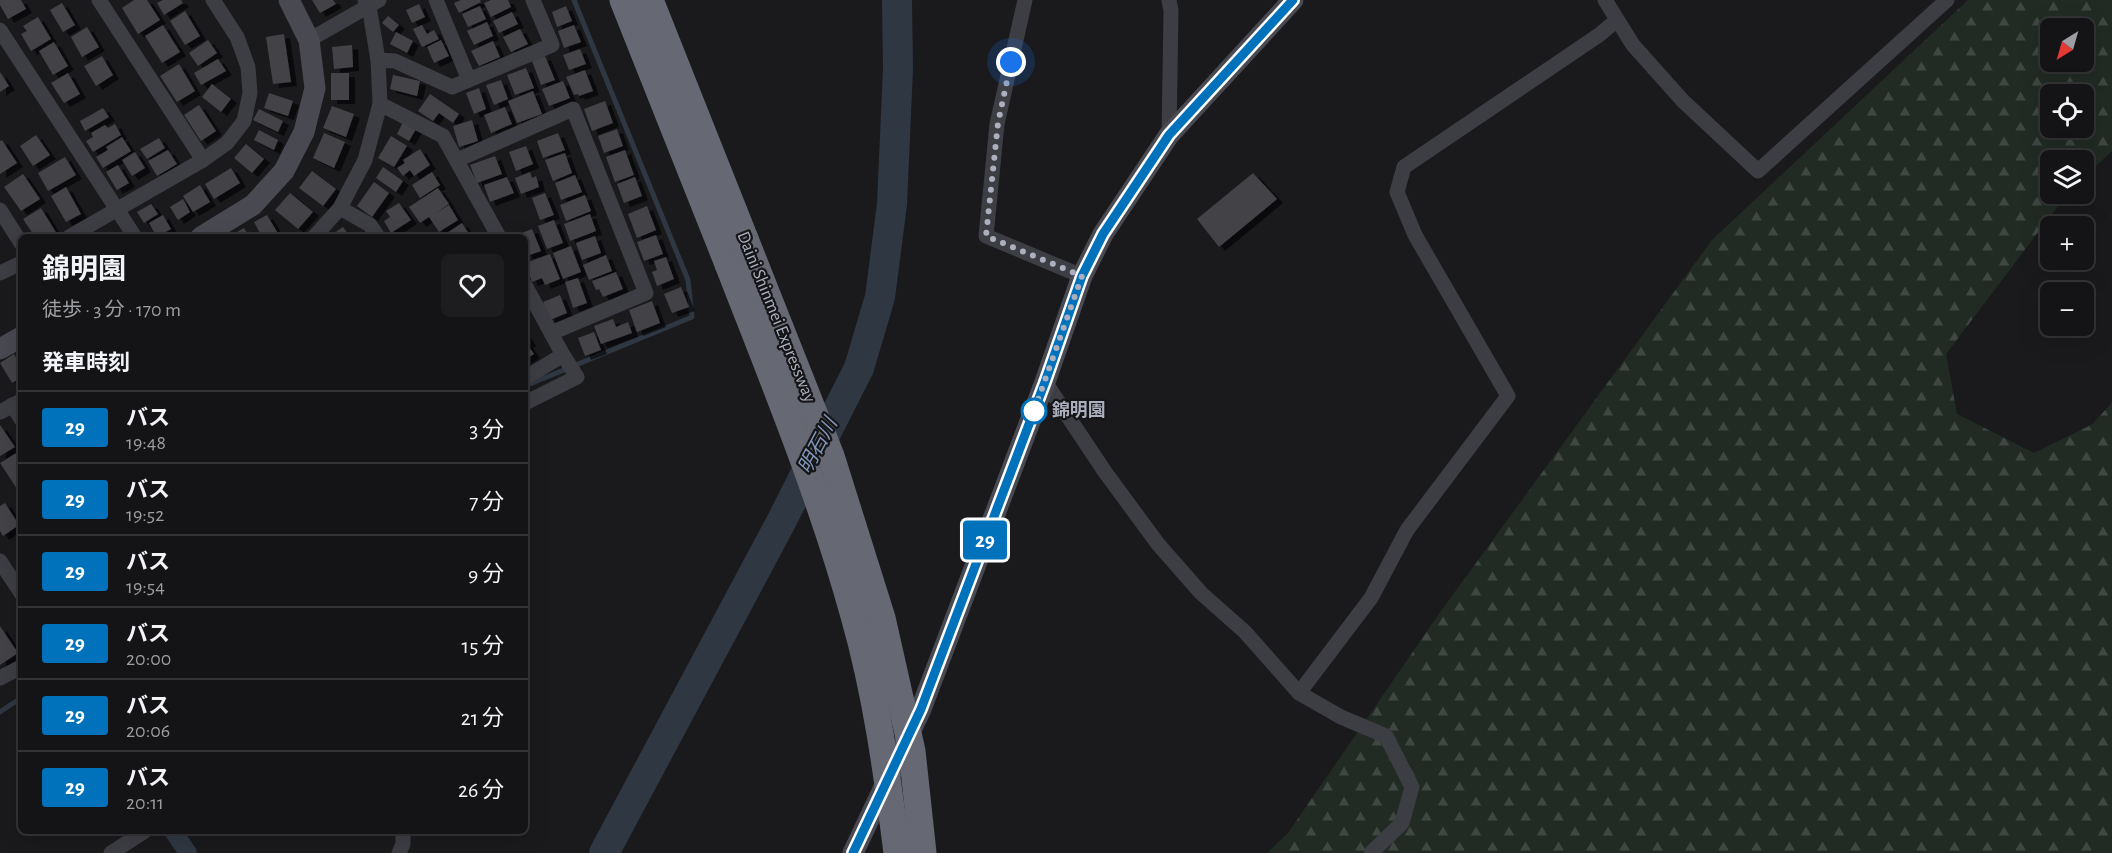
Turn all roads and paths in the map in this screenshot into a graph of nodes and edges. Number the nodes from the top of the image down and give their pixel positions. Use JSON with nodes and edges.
{"nodes":[{"id":1,"x":99,"y":0,"type":"edge"},
{"id":2,"x":213,"y":0,"type":"edge"},
{"id":3,"x":289,"y":0,"type":"edge"},
{"id":4,"x":436,"y":0,"type":"edge"},
{"id":5,"x":533,"y":0,"type":"edge"},
{"id":6,"x":623,"y":0,"type":"edge"},
{"id":7,"x":650,"y":0,"type":"edge"},
{"id":8,"x":1025,"y":0,"type":"edge"},
{"id":9,"x":1169,"y":0,"type":"edge"},
{"id":10,"x":1293,"y":0,"type":"edge"},
{"id":11,"x":1605,"y":0,"type":"edge"},
{"id":12,"x":1947,"y":0,"type":"edge"},
{"id":13,"x":371,"y":2,"type":"edge"},
{"id":14,"x":1617,"y":20,"type":"junction"},
{"id":15,"x":0,"y":30,"type":"edge"},
{"id":16,"x":309,"y":39,"type":"junction"},
{"id":17,"x":378,"y":60,"type":"junction"},
{"id":18,"x":469,"y":80,"type":"junction"},
{"id":19,"x":380,"y":104,"type":"junction"},
{"id":20,"x":1169,"y":135,"type":"junction"},
{"id":21,"x":203,"y":160,"type":"junction"},
{"id":22,"x":457,"y":160,"type":"junction"},
{"id":23,"x":340,"y":208,"type":"junction"},
{"id":24,"x":0,"y":210,"type":"edge"},
{"id":25,"x":117,"y":210,"type":"junction"},
{"id":26,"x":74,"y":234,"type":"edge"},
{"id":27,"x":133,"y":234,"type":"edge"},
{"id":28,"x":206,"y":234,"type":"edge"},
{"id":29,"x":317,"y":234,"type":"edge"},
{"id":30,"x":376,"y":234,"type":"edge"},
{"id":31,"x":497,"y":234,"type":"edge"},
{"id":32,"x":18,"y":238,"type":"edge"},
{"id":33,"x":18,"y":264,"type":"edge"},
{"id":34,"x":0,"y":273,"type":"edge"},
{"id":35,"x":1082,"y":276,"type":"junction"},
{"id":36,"x":528,"y":291,"type":"edge"},
{"id":37,"x":551,"y":333,"type":"junction"},
{"id":38,"x":18,"y":339,"type":"edge"},
{"id":39,"x":0,"y":349,"type":"edge"},
{"id":40,"x":563,"y":355,"type":"junction"},
{"id":41,"x":528,"y":376,"type":"edge"},
{"id":42,"x":1045,"y":382,"type":"junction"},
{"id":43,"x":528,"y":401,"type":"edge"},
{"id":44,"x":0,"y":561,"type":"edge"},
{"id":45,"x":18,"y":588,"type":"edge"},
{"id":46,"x":18,"y":669,"type":"edge"},
{"id":47,"x":0,"y":678,"type":"edge"},
{"id":48,"x":1299,"y":693,"type":"junction"},
{"id":49,"x":140,"y":834,"type":"edge"},
{"id":50,"x":403,"y":834,"type":"edge"},
{"id":51,"x":111,"y":853,"type":"edge"},
{"id":52,"x":399,"y":853,"type":"edge"},
{"id":53,"x":854,"y":853,"type":"edge"},
{"id":54,"x":897,"y":853,"type":"edge"},
{"id":55,"x":923,"y":853,"type":"edge"},
{"id":56,"x":1371,"y":853,"type":"edge"}],
"edges":[{"from":1,"to":21,"type":"street"},
{"from":2,"to":21,"type":"street"},
{"from":3,"to":16,"type":"main road"},
{"from":4,"to":18,"type":"street"},
{"from":5,"to":18,"type":"street"},
{"from":6,"to":54,"type":"highway","name":"Daini Shinmei Expressway","bridge":true},
{"from":7,"to":55,"type":"highway","name":"Daini Shinmei Expressway","bridge":true},
{"from":8,"to":35,"type":"street"},
{"from":9,"to":20,"type":"street"},
{"from":10,"to":20,"type":"main road"},
{"from":11,"to":14,"type":"street"},
{"from":12,"to":14,"type":"street"},
{"from":13,"to":16,"type":"street"},
{"from":13,"to":17,"type":"street"},
{"from":14,"to":48,"type":"street"},
{"from":15,"to":25,"type":"street"},
{"from":16,"to":28,"type":"main road"},
{"from":17,"to":18,"type":"street"},
{"from":17,"to":19,"type":"street"},
{"from":19,"to":22,"type":"street"},
{"from":19,"to":23,"type":"street"},
{"from":20,"to":35,"type":"main road"},
{"from":21,"to":25,"type":"street"},
{"from":22,"to":31,"type":"street"},
{"from":22,"to":37,"type":"street"},
{"from":23,"to":29,"type":"street"},
{"from":23,"to":30,"type":"street"},
{"from":24,"to":32,"type":"street"},
{"from":25,"to":26,"type":"street"},
{"from":25,"to":27,"type":"street"},
{"from":33,"to":34,"type":"street"},
{"from":35,"to":42,"type":"main road"},
{"from":36,"to":37,"type":"street"},
{"from":37,"to":40,"type":"street"},
{"from":38,"to":39,"type":"main road"},
{"from":40,"to":41,"type":"street"},
{"from":40,"to":43,"type":"street"},
{"from":42,"to":48,"type":"street"},
{"from":42,"to":53,"type":"main road"},
{"from":44,"to":45,"type":"street"},
{"from":46,"to":47,"type":"street"},
{"from":48,"to":56,"type":"street"},
{"from":49,"to":51,"type":"street"},
{"from":50,"to":52,"type":"street"}]}
